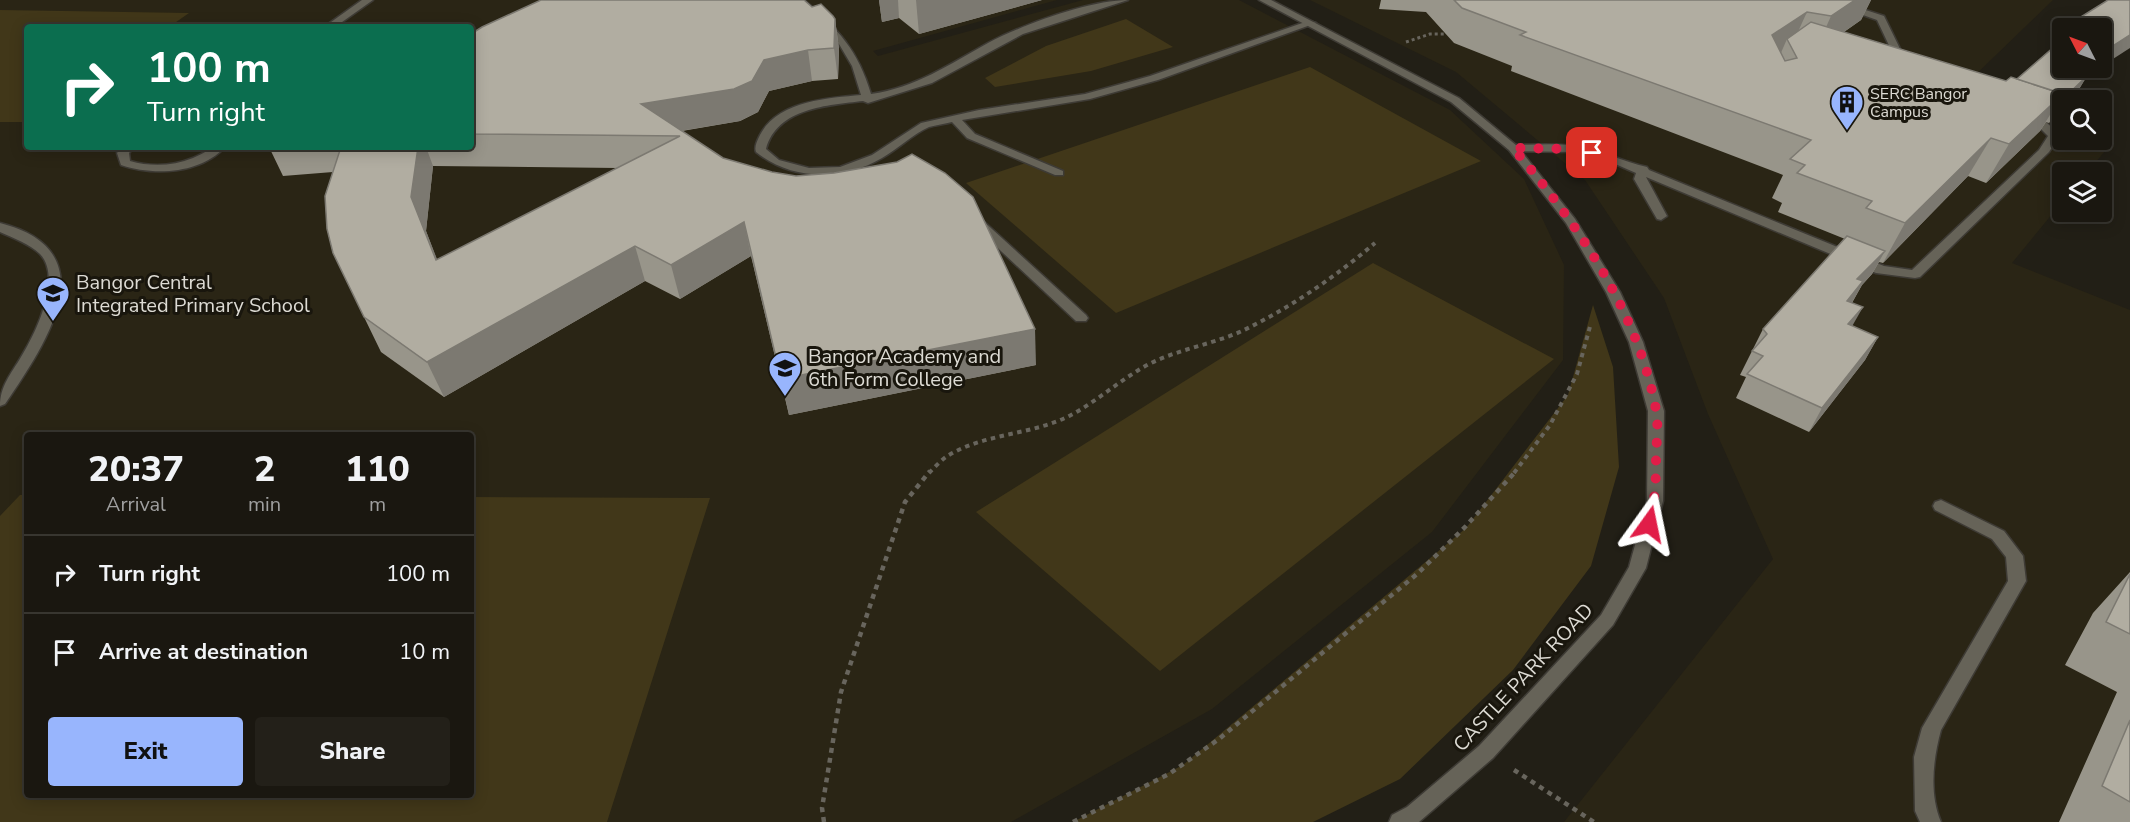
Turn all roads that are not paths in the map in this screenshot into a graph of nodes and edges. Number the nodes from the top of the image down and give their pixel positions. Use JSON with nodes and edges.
{"nodes":[{"id":1,"x":368,"y":0,"type":"edge"},
{"id":2,"x":798,"y":0,"type":"edge"},
{"id":3,"x":1123,"y":0,"type":"edge"},
{"id":4,"x":1264,"y":0,"type":"edge"},
{"id":5,"x":1826,"y":0,"type":"edge"},
{"id":6,"x":1311,"y":23,"type":"junction"},
{"id":7,"x":333,"y":24,"type":"edge"},
{"id":8,"x":1914,"y":72,"type":"edge"},
{"id":9,"x":868,"y":100,"type":"junction"},
{"id":10,"x":2011,"y":114,"type":"edge"},
{"id":11,"x":954,"y":118,"type":"junction"},
{"id":12,"x":1513,"y":148,"type":"junction"},
{"id":13,"x":126,"y":150,"type":"edge"},
{"id":14,"x":214,"y":150,"type":"edge"},
{"id":15,"x":876,"y":157,"type":"junction"},
{"id":16,"x":891,"y":165,"type":"edge"},
{"id":17,"x":1643,"y":169,"type":"junction"},
{"id":18,"x":1059,"y":172,"type":"dead end"},
{"id":19,"x":963,"y":210,"type":"edge"},
{"id":20,"x":1661,"y":216,"type":"dead end"},
{"id":21,"x":0,"y":227,"type":"edge"},
{"id":22,"x":1081,"y":318,"type":"dead end"},
{"id":23,"x":0,"y":401,"type":"edge"},
{"id":24,"x":1941,"y":506,"type":"dead end"},
{"id":25,"x":1412,"y":819,"type":"edge"},
{"id":26,"x":1930,"y":822,"type":"edge"}],
"edges":[{"from":1,"to":7,"type":"street"},
{"from":2,"to":9,"type":"street"},
{"from":3,"to":9,"type":"street"},
{"from":4,"to":6,"type":"street","name":"CASTLE PARK ROAD"},
{"from":5,"to":8,"type":"street"},
{"from":6,"to":11,"type":"street"},
{"from":6,"to":12,"type":"street","name":"CASTLE PARK ROAD"},
{"from":9,"to":15,"type":"street"},
{"from":10,"to":17,"type":"street"},
{"from":11,"to":15,"type":"street"},
{"from":11,"to":18,"type":"street"},
{"from":12,"to":17,"type":"street"},
{"from":12,"to":25,"type":"street","name":"CASTLE PARK ROAD"},
{"from":13,"to":14,"type":"street"},
{"from":15,"to":16,"type":"street"},
{"from":17,"to":20,"type":"street"},
{"from":19,"to":22,"type":"street"},
{"from":21,"to":23,"type":"street"},
{"from":24,"to":26,"type":"street"}]}
